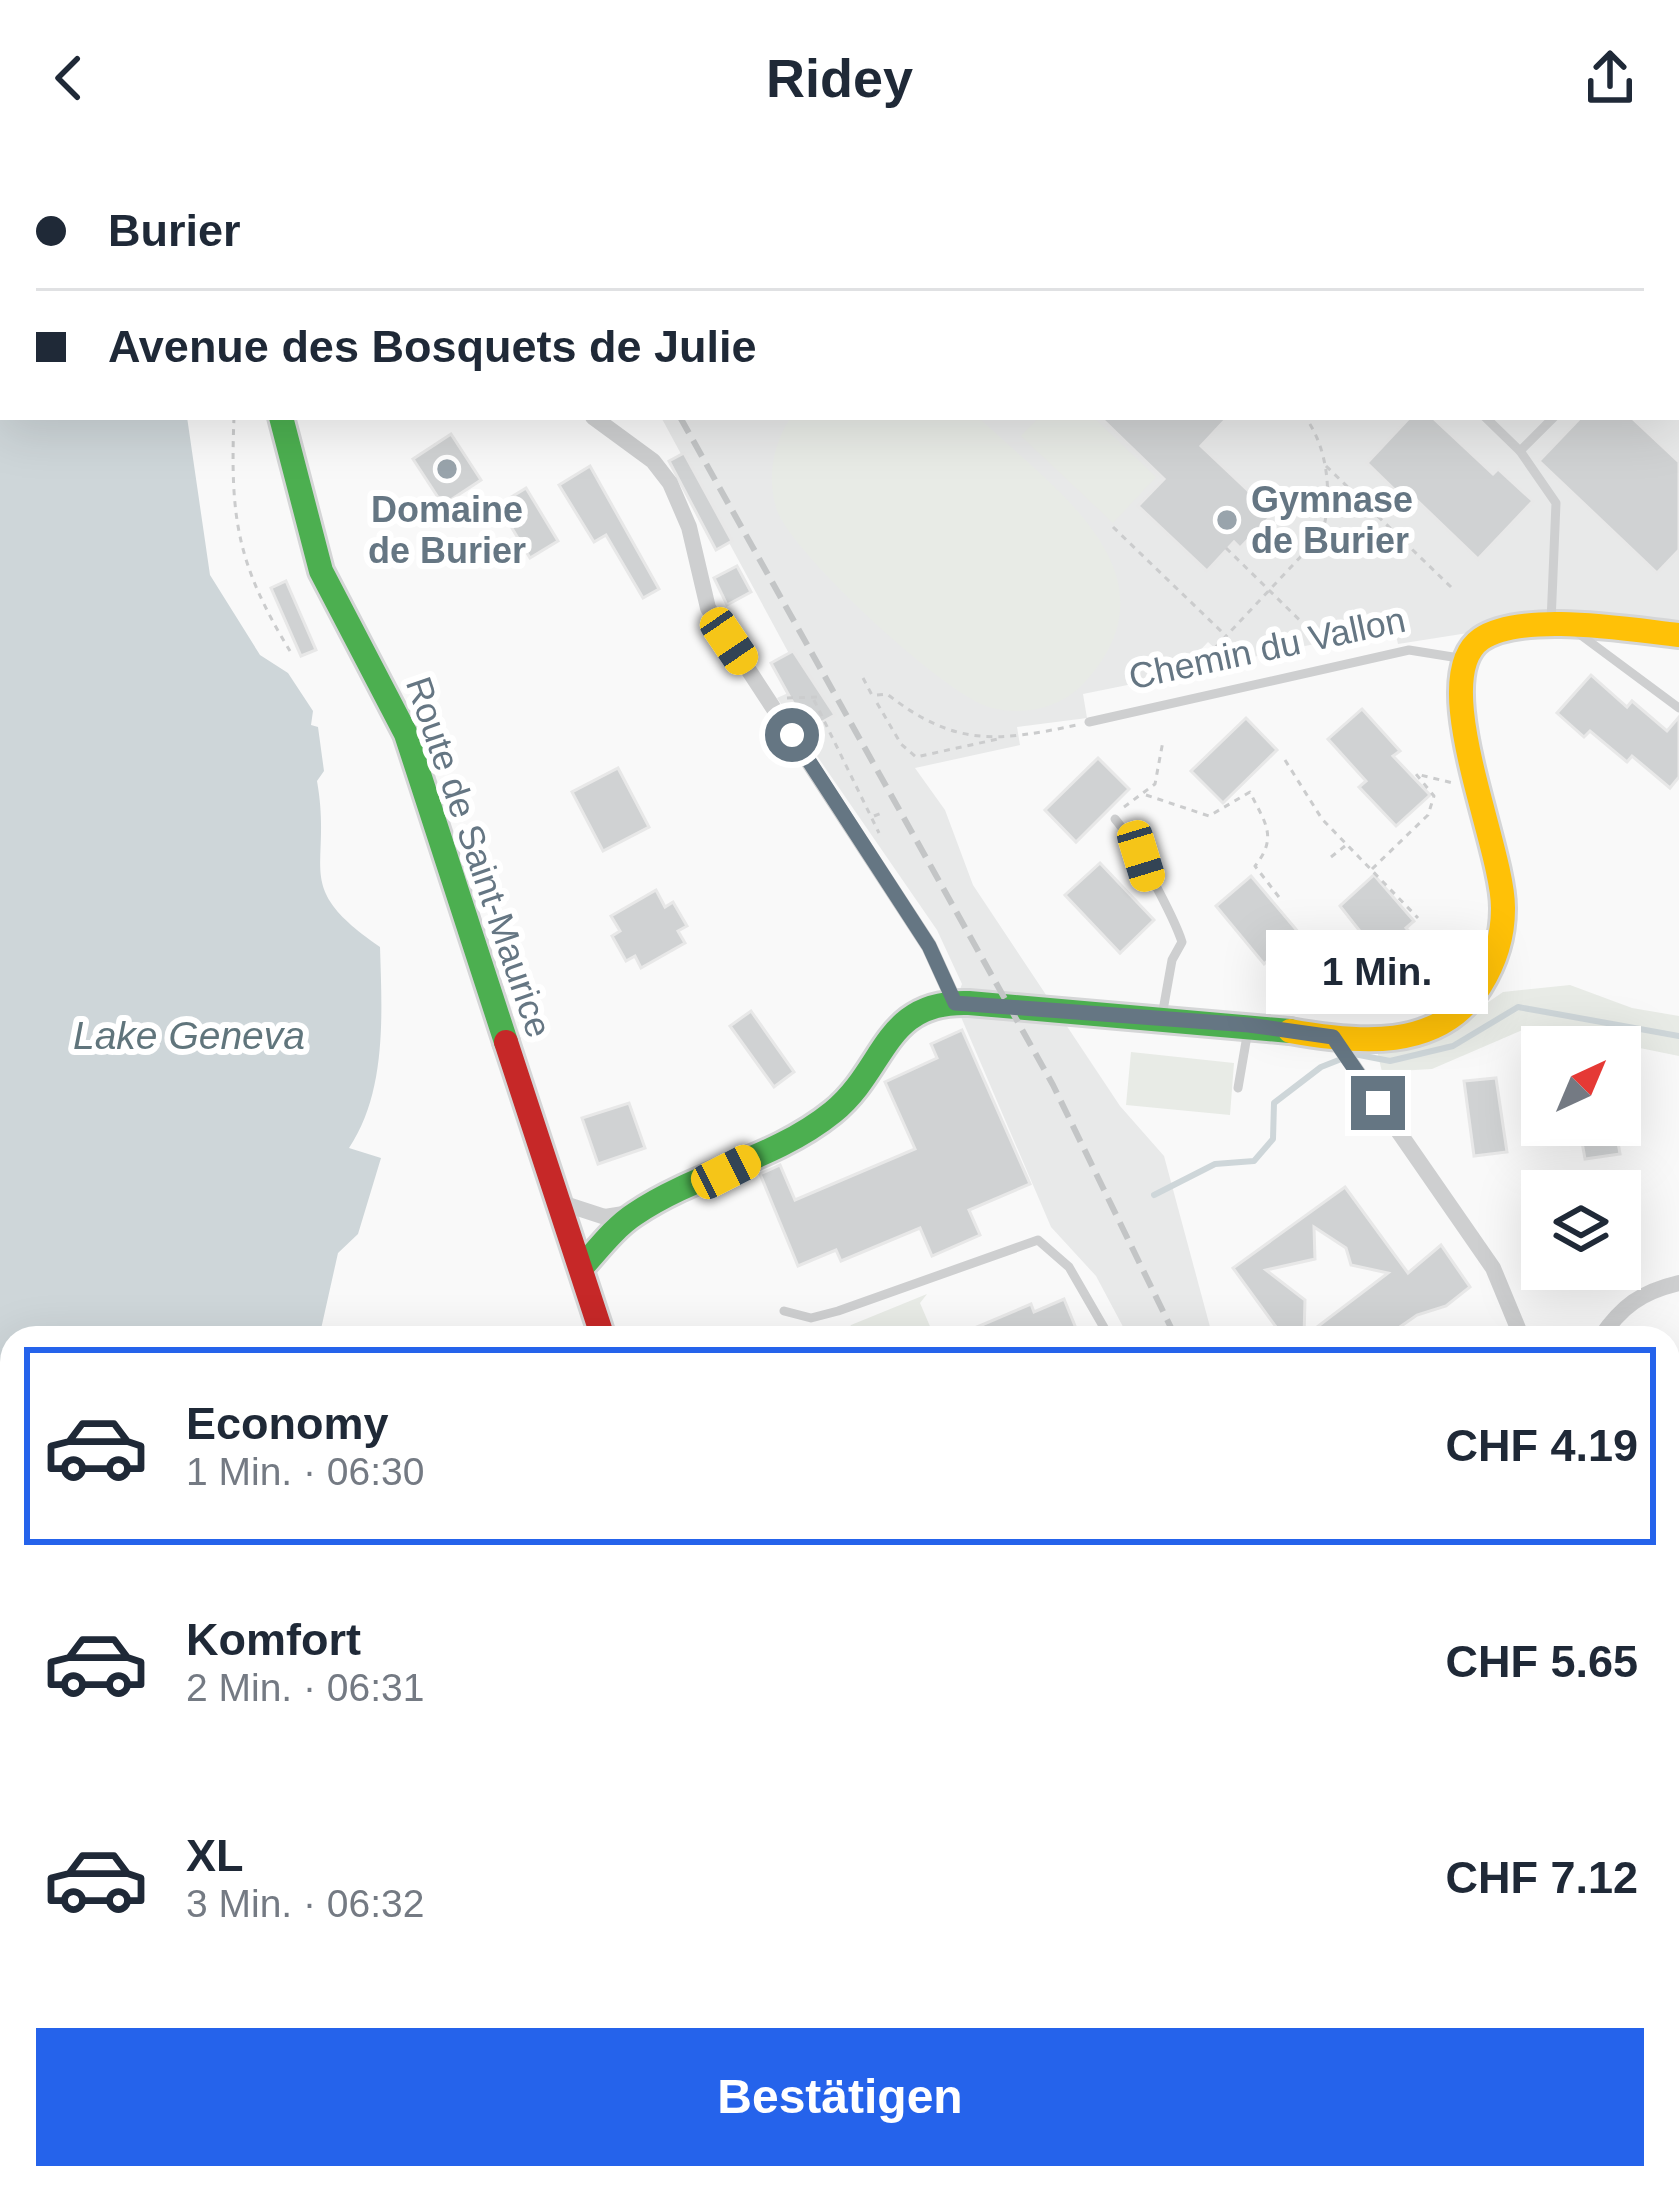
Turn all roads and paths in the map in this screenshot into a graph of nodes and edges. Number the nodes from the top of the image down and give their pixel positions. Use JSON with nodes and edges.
{"nodes":[{"id":1,"x":234,"y":420,"type":"edge"},
{"id":2,"x":282,"y":420,"type":"edge"},
{"id":3,"x":597,"y":420,"type":"edge"},
{"id":4,"x":1306,"y":420,"type":"edge"},
{"id":5,"x":1488,"y":420,"type":"edge"},
{"id":6,"x":1551,"y":420,"type":"edge"},
{"id":7,"x":1520,"y":452,"type":"junction"},
{"id":8,"x":1324,"y":465,"type":"junction"},
{"id":9,"x":1113,"y":527,"type":"dead end"},
{"id":10,"x":1226,"y":548,"type":"dead end"},
{"id":11,"x":1270,"y":588,"type":"junction"},
{"id":12,"x":1452,"y":588,"type":"dead end"},
{"id":13,"x":1560,"y":627,"type":"junction"},
{"id":14,"x":1225,"y":635,"type":"junction"},
{"id":15,"x":1679,"y":635,"type":"edge"},
{"id":16,"x":1323,"y":643,"type":"dead end"},
{"id":17,"x":290,"y":651,"type":"dead end"},
{"id":18,"x":1459,"y":658,"type":"junction"},
{"id":19,"x":863,"y":678,"type":"dead end"},
{"id":20,"x":787,"y":698,"type":"dead end"},
{"id":21,"x":876,"y":698,"type":"junction"},
{"id":22,"x":1176,"y":702,"type":"junction"},
{"id":23,"x":1679,"y":708,"type":"edge"},
{"id":24,"x":1089,"y":722,"type":"joint"},
{"id":25,"x":1000,"y":739,"type":"junction"},
{"id":26,"x":1163,"y":741,"type":"dead end"},
{"id":27,"x":1285,"y":760,"type":"dead end"},
{"id":28,"x":1478,"y":785,"type":"junction"},
{"id":29,"x":1146,"y":795,"type":"junction"},
{"id":30,"x":884,"y":812,"type":"dead end"},
{"id":31,"x":1114,"y":816,"type":"joint"},
{"id":32,"x":872,"y":817,"type":"junction"},
{"id":33,"x":884,"y":845,"type":"dead end"},
{"id":34,"x":1347,"y":845,"type":"junction"},
{"id":35,"x":1331,"y":856,"type":"dead end"},
{"id":36,"x":1370,"y":870,"type":"junction"},
{"id":37,"x":1282,"y":901,"type":"dead end"},
{"id":38,"x":1418,"y":918,"type":"dead end"},
{"id":39,"x":955,"y":1003,"type":"junction"},
{"id":40,"x":1161,"y":1021,"type":"junction"},
{"id":41,"x":1249,"y":1025,"type":"junction"},
{"id":42,"x":1337,"y":1043,"type":"junction"},
{"id":43,"x":1238,"y":1088,"type":"dead end"},
{"id":44,"x":559,"y":1202,"type":"junction"},
{"id":45,"x":637,"y":1211,"type":"junction"},
{"id":46,"x":583,"y":1266,"type":"junction"},
{"id":47,"x":1679,"y":1283,"type":"edge"},
{"id":48,"x":784,"y":1311,"type":"dead end"},
{"id":49,"x":600,"y":1326,"type":"edge"},
{"id":50,"x":1103,"y":1326,"type":"edge"},
{"id":51,"x":1517,"y":1326,"type":"edge"},
{"id":52,"x":1610,"y":1326,"type":"edge"}],
"edges":[{"from":1,"to":17,"type":"path"},
{"from":2,"to":44,"type":"street","name":"Route de Saint-Maurice"},
{"from":3,"to":39,"type":"street"},
{"from":4,"to":8,"type":"path"},
{"from":5,"to":7,"type":"lane"},
{"from":6,"to":7,"type":"lane"},
{"from":7,"to":13,"type":"lane"},
{"from":8,"to":11,"type":"path"},
{"from":8,"to":12,"type":"path"},
{"from":9,"to":14,"type":"path"},
{"from":10,"to":11,"type":"path"},
{"from":11,"to":14,"type":"path"},
{"from":11,"to":16,"type":"path"},
{"from":13,"to":15,"type":"street","name":"Chemin du Vallon"},
{"from":13,"to":18,"type":"street","name":"Chemin du Vallon"},
{"from":13,"to":23,"type":"lane"},
{"from":14,"to":22,"type":"path"},
{"from":18,"to":22,"type":"lane","name":"Chemin du Vallon"},
{"from":18,"to":28,"type":"street","name":"Chemin du Vallon"},
{"from":19,"to":21,"type":"path"},
{"from":20,"to":32,"type":"path"},
{"from":21,"to":25,"type":"path"},
{"from":21,"to":25,"type":"path"},
{"from":22,"to":24,"type":"lane","name":"Chemin du Vallon"},
{"from":24,"to":25,"type":"path"},
{"from":26,"to":29,"type":"path"},
{"from":27,"to":34,"type":"path"},
{"from":28,"to":36,"type":"path"},
{"from":28,"to":42,"type":"street","name":"Chemin du Vallon"},
{"from":29,"to":31,"type":"path"},
{"from":29,"to":37,"type":"path"},
{"from":30,"to":32,"type":"path"},
{"from":31,"to":40,"type":"lane"},
{"from":32,"to":33,"type":"path"},
{"from":34,"to":35,"type":"path"},
{"from":34,"to":36,"type":"path"},
{"from":36,"to":38,"type":"path"},
{"from":39,"to":40,"type":"street","name":"Chemin du Vallon"},
{"from":39,"to":45,"type":"street","name":"Chemin du Vallon"},
{"from":40,"to":41,"type":"street","name":"Chemin du Vallon"},
{"from":41,"to":42,"type":"street","name":"Chemin du Vallon"},
{"from":41,"to":43,"type":"lane"},
{"from":42,"to":51,"type":"street"},
{"from":44,"to":45,"type":"street","name":"Chemin du Vallon"},
{"from":44,"to":46,"type":"street","name":"Route de Saint-Maurice"},
{"from":45,"to":46,"type":"street","name":"Chemin du Vallon"},
{"from":46,"to":49,"type":"street","name":"Route de Saint-Maurice"},
{"from":47,"to":52,"type":"street"},
{"from":48,"to":50,"type":"lane"}]}
